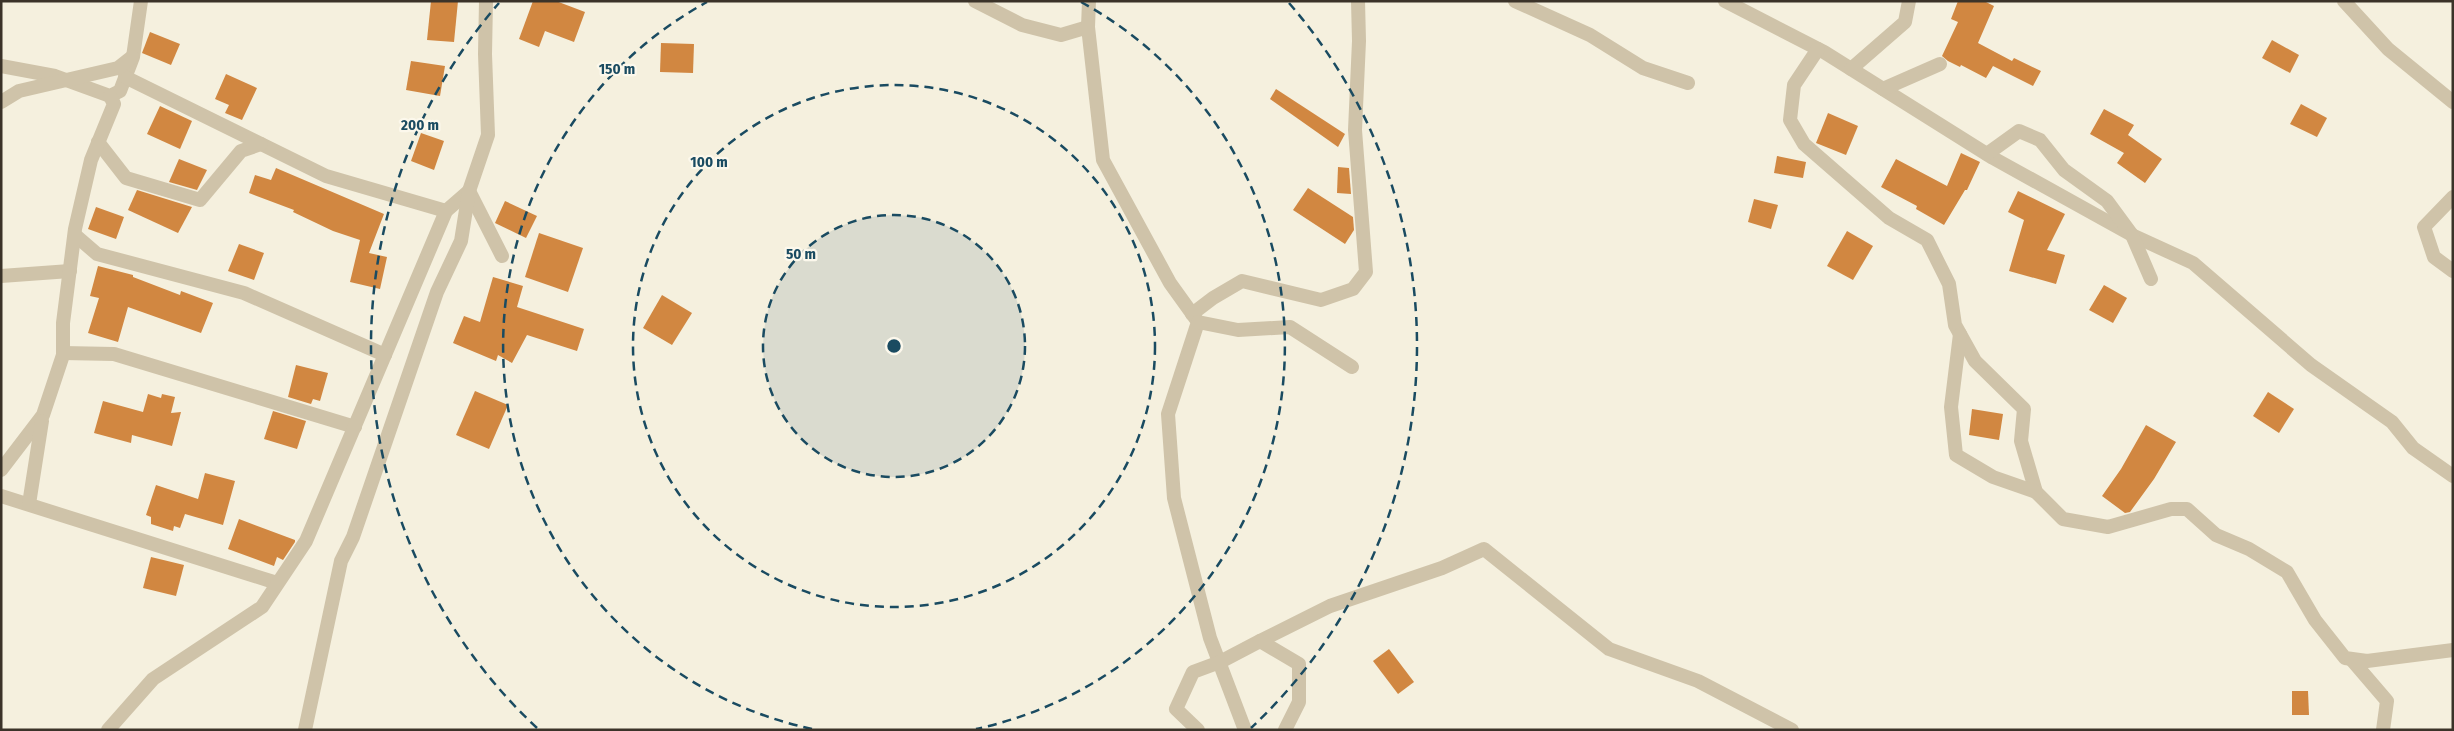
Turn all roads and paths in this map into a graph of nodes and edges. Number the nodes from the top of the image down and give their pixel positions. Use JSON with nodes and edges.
{"nodes":[{"id":1,"x":141,"y":1,"type":"edge"},
{"id":2,"x":486,"y":1,"type":"edge"},
{"id":3,"x":974,"y":1,"type":"edge"},
{"id":4,"x":1089,"y":1,"type":"edge"},
{"id":5,"x":1358,"y":1,"type":"edge"},
{"id":6,"x":1515,"y":1,"type":"edge"},
{"id":7,"x":1725,"y":1,"type":"edge"},
{"id":8,"x":1908,"y":1,"type":"edge"},
{"id":9,"x":2344,"y":1,"type":"edge"},
{"id":10,"x":1088,"y":28,"type":"junction"},
{"id":11,"x":1818,"y":49,"type":"junction"},
{"id":12,"x":133,"y":57,"type":"junction"},
{"id":13,"x":1940,"y":64,"type":"dead end"},
{"id":14,"x":1,"y":66,"type":"edge"},
{"id":15,"x":1851,"y":69,"type":"junction"},
{"id":16,"x":125,"y":78,"type":"junction"},
{"id":17,"x":69,"y":81,"type":"junction"},
{"id":18,"x":1688,"y":83,"type":"dead end"},
{"id":19,"x":1883,"y":89,"type":"junction"},
{"id":20,"x":110,"y":96,"type":"junction"},
{"id":21,"x":1,"y":102,"type":"edge"},
{"id":22,"x":2453,"y":102,"type":"edge"},
{"id":23,"x":98,"y":142,"type":"junction"},
{"id":24,"x":261,"y":144,"type":"junction"},
{"id":25,"x":1987,"y":154,"type":"junction"},
{"id":26,"x":469,"y":191,"type":"junction"},
{"id":27,"x":2453,"y":197,"type":"edge"},
{"id":28,"x":446,"y":211,"type":"junction"},
{"id":29,"x":75,"y":235,"type":"junction"},
{"id":30,"x":2132,"y":235,"type":"junction"},
{"id":31,"x":502,"y":256,"type":"dead end"},
{"id":32,"x":70,"y":271,"type":"junction"},
{"id":33,"x":2453,"y":271,"type":"edge"},
{"id":34,"x":1,"y":276,"type":"edge"},
{"id":35,"x":2151,"y":279,"type":"dead end"},
{"id":36,"x":1195,"y":318,"type":"junction"},
{"id":37,"x":1960,"y":334,"type":"junction"},
{"id":38,"x":63,"y":353,"type":"junction"},
{"id":39,"x":385,"y":355,"type":"junction"},
{"id":40,"x":1352,"y":367,"type":"dead end"},
{"id":41,"x":43,"y":415,"type":"junction"},
{"id":42,"x":355,"y":426,"type":"junction"},
{"id":43,"x":1,"y":470,"type":"edge"},
{"id":44,"x":2453,"y":476,"type":"edge"},
{"id":45,"x":2036,"y":492,"type":"junction"},
{"id":46,"x":1,"y":496,"type":"edge"},
{"id":47,"x":29,"y":504,"type":"junction"},
{"id":48,"x":277,"y":583,"type":"junction"},
{"id":49,"x":1260,"y":641,"type":"junction"},
{"id":50,"x":2453,"y":650,"type":"edge"},
{"id":51,"x":2351,"y":659,"type":"junction"},
{"id":52,"x":1220,"y":662,"type":"junction"},
{"id":53,"x":108,"y":730,"type":"edge"},
{"id":54,"x":305,"y":730,"type":"edge"},
{"id":55,"x":1198,"y":730,"type":"edge"},
{"id":56,"x":1245,"y":730,"type":"edge"},
{"id":57,"x":1286,"y":730,"type":"edge"},
{"id":58,"x":1792,"y":730,"type":"edge"},
{"id":59,"x":2383,"y":730,"type":"edge"}],
"edges":[{"from":1,"to":12,"type":"street"},
{"from":2,"to":26,"type":"street"},
{"from":3,"to":10,"type":"street"},
{"from":4,"to":10,"type":"street"},
{"from":5,"to":36,"type":"street"},
{"from":6,"to":18,"type":"street"},
{"from":7,"to":11,"type":"street"},
{"from":8,"to":15,"type":"street"},
{"from":9,"to":22,"type":"street"},
{"from":10,"to":36,"type":"street"},
{"from":11,"to":15,"type":"street"},
{"from":11,"to":37,"type":"street"},
{"from":12,"to":16,"type":"street"},
{"from":12,"to":17,"type":"street"},
{"from":13,"to":19,"type":"street"},
{"from":14,"to":17,"type":"street"},
{"from":15,"to":19,"type":"street"},
{"from":16,"to":20,"type":"street"},
{"from":16,"to":24,"type":"street"},
{"from":17,"to":20,"type":"street"},
{"from":17,"to":21,"type":"street"},
{"from":19,"to":25,"type":"street"},
{"from":20,"to":23,"type":"street"},
{"from":23,"to":24,"type":"street"},
{"from":23,"to":29,"type":"street"},
{"from":24,"to":28,"type":"street"},
{"from":25,"to":30,"type":"street"},
{"from":25,"to":30,"type":"street"},
{"from":26,"to":28,"type":"street"},
{"from":26,"to":31,"type":"street"},
{"from":26,"to":54,"type":"street"},
{"from":27,"to":33,"type":"street"},
{"from":28,"to":39,"type":"street"},
{"from":29,"to":32,"type":"street"},
{"from":29,"to":39,"type":"street"},
{"from":30,"to":35,"type":"street"},
{"from":30,"to":44,"type":"street"},
{"from":32,"to":34,"type":"street"},
{"from":32,"to":38,"type":"street"},
{"from":36,"to":40,"type":"street"},
{"from":36,"to":52,"type":"street"},
{"from":37,"to":45,"type":"street"},
{"from":37,"to":45,"type":"street"},
{"from":38,"to":41,"type":"street"},
{"from":38,"to":42,"type":"street"},
{"from":39,"to":42,"type":"street"},
{"from":41,"to":43,"type":"street"},
{"from":41,"to":47,"type":"street"},
{"from":42,"to":48,"type":"street"},
{"from":45,"to":51,"type":"street"},
{"from":46,"to":47,"type":"street"},
{"from":47,"to":48,"type":"street"},
{"from":48,"to":53,"type":"street"},
{"from":49,"to":52,"type":"street"},
{"from":49,"to":57,"type":"street"},
{"from":49,"to":58,"type":"street"},
{"from":50,"to":51,"type":"street"},
{"from":51,"to":59,"type":"street"},
{"from":52,"to":55,"type":"street"},
{"from":52,"to":56,"type":"street"}]}
